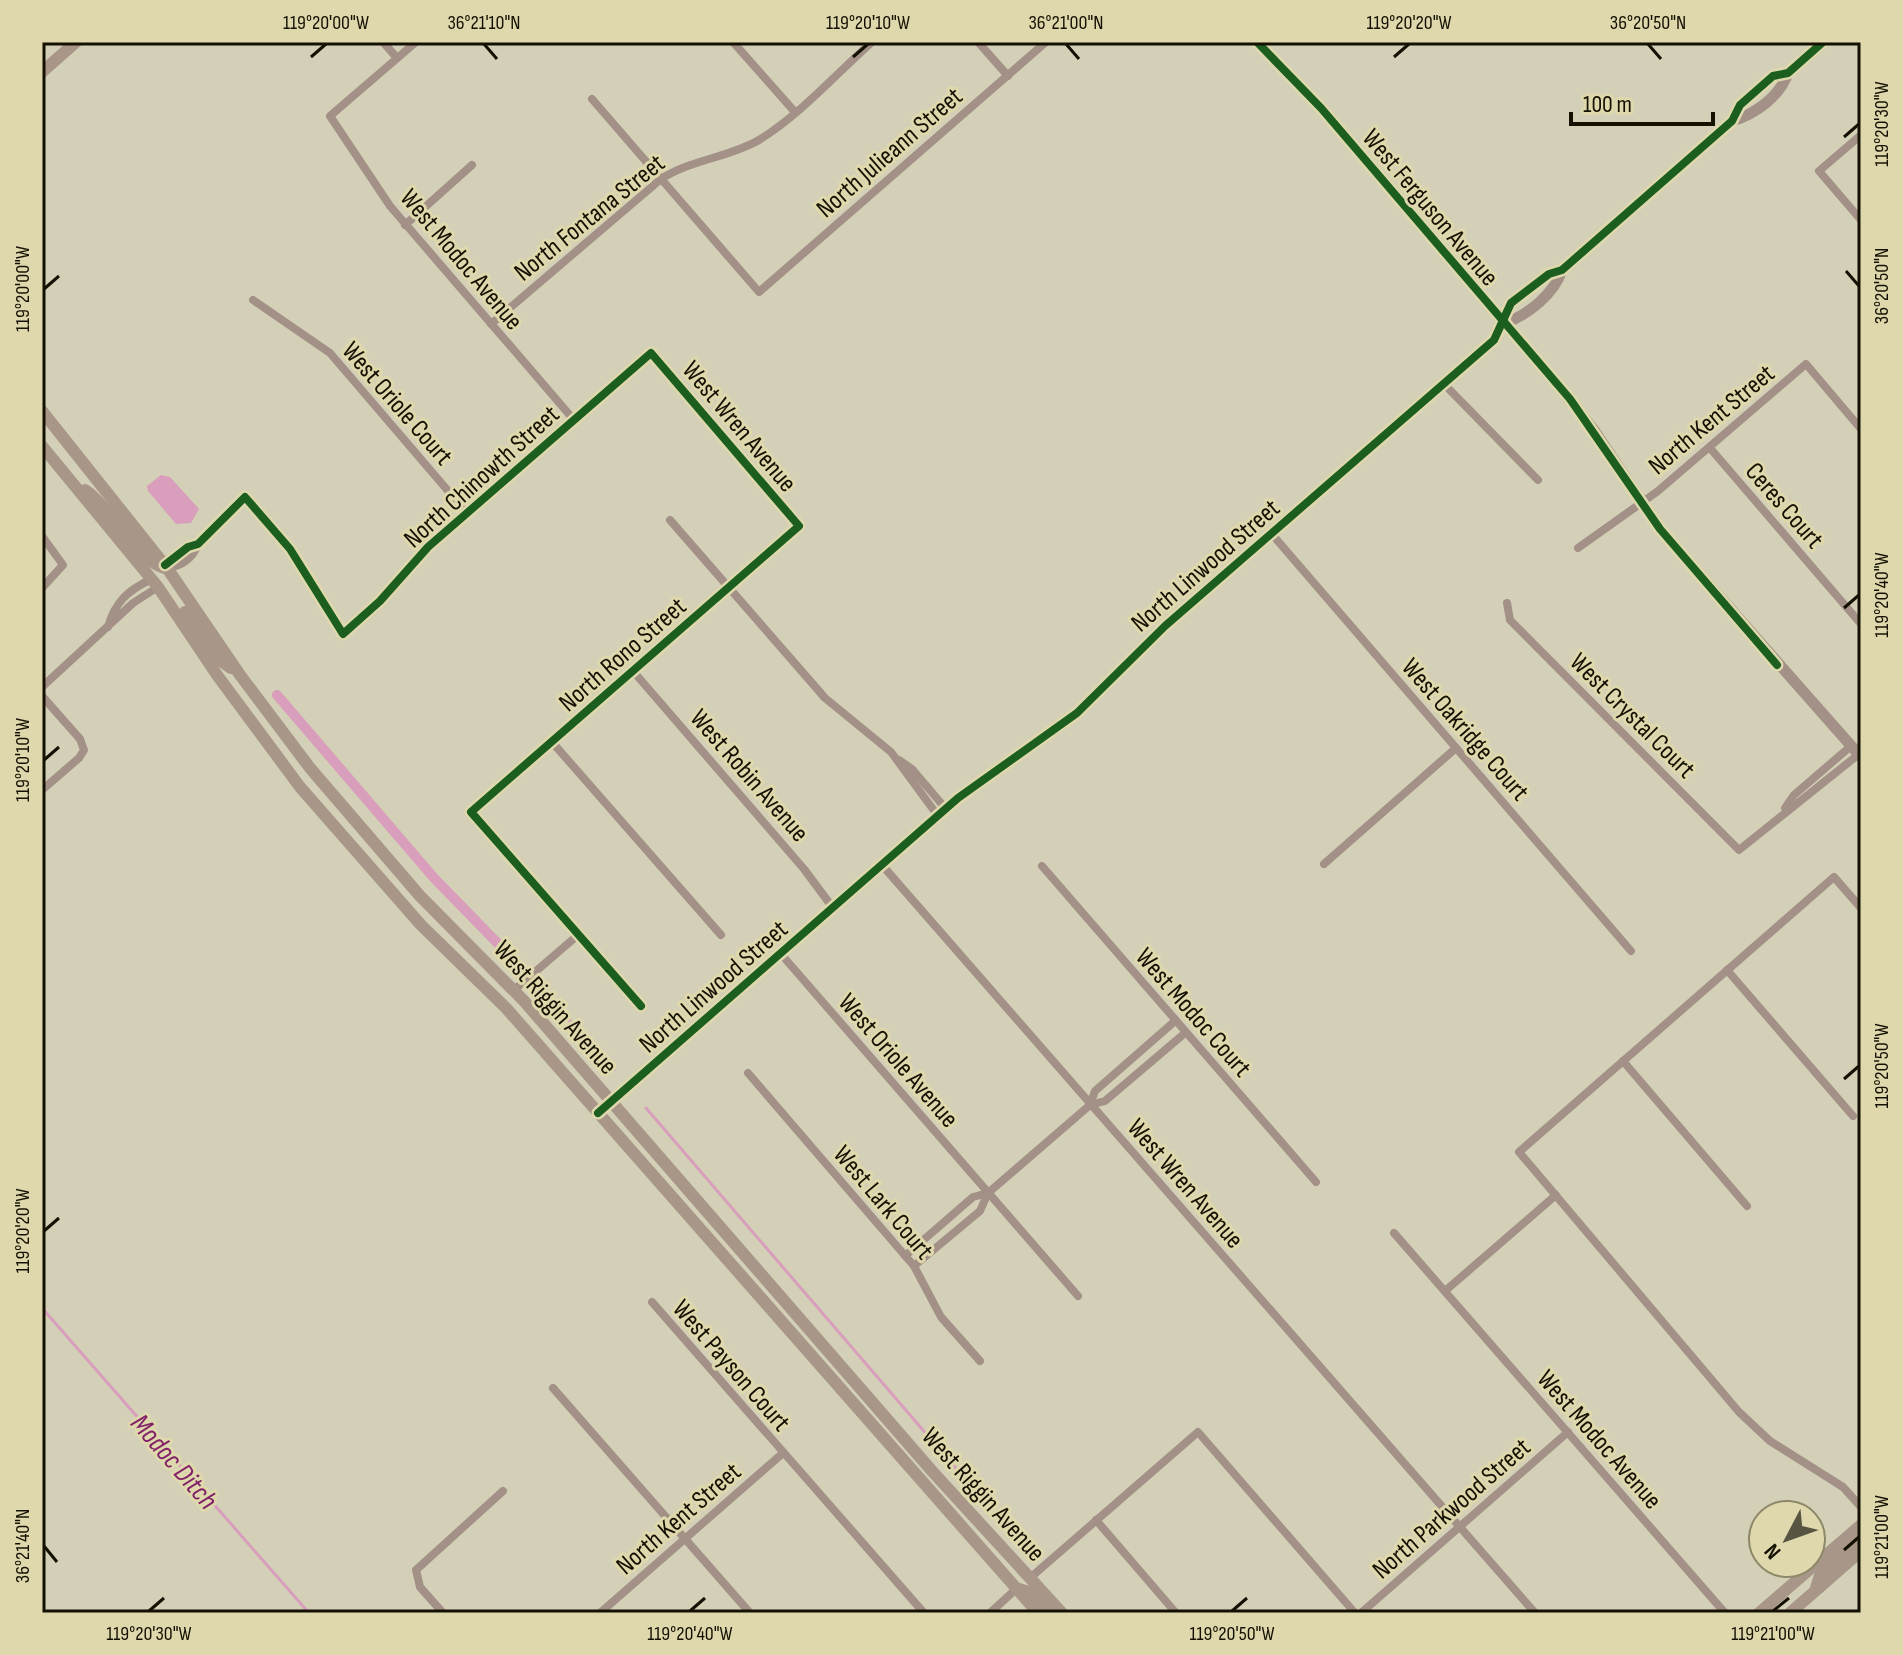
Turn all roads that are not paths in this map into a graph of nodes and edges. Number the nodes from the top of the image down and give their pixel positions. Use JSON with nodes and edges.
{"nodes":[{"id":1,"x":76,"y":42,"type":"edge"},
{"id":2,"x":383,"y":42,"type":"edge"},
{"id":3,"x":416,"y":42,"type":"edge"},
{"id":4,"x":733,"y":42,"type":"edge"},
{"id":5,"x":872,"y":42,"type":"edge"},
{"id":6,"x":978,"y":42,"type":"edge"},
{"id":7,"x":1046,"y":42,"type":"edge"},
{"id":8,"x":1257,"y":42,"type":"edge"},
{"id":9,"x":1823,"y":42,"type":"edge"},
{"id":10,"x":397,"y":58,"type":"junction"},
{"id":11,"x":42,"y":72,"type":"edge"},
{"id":12,"x":1008,"y":76,"type":"junction"},
{"id":13,"x":592,"y":99,"type":"dead end"},
{"id":14,"x":794,"y":111,"type":"junction"},
{"id":15,"x":1861,"y":135,"type":"edge"},
{"id":16,"x":472,"y":165,"type":"dead end"},
{"id":17,"x":661,"y":179,"type":"junction"},
{"id":18,"x":1861,"y":220,"type":"edge"},
{"id":19,"x":405,"y":225,"type":"junction"},
{"id":20,"x":1562,"y":270,"type":"junction"},
{"id":21,"x":253,"y":300,"type":"dead end"},
{"id":22,"x":1505,"y":323,"type":"junction"},
{"id":23,"x":491,"y":324,"type":"junction"},
{"id":24,"x":651,"y":353,"type":"joint"},
{"id":25,"x":1443,"y":383,"type":"junction"},
{"id":26,"x":42,"y":411,"type":"edge"},
{"id":27,"x":574,"y":420,"type":"junction"},
{"id":28,"x":1861,"y":429,"type":"edge"},
{"id":29,"x":42,"y":446,"type":"edge"},
{"id":30,"x":1710,"y":448,"type":"junction"},
{"id":31,"x":1538,"y":480,"type":"dead end"},
{"id":32,"x":76,"y":485,"type":"junction"},
{"id":33,"x":1641,"y":504,"type":"junction"},
{"id":34,"x":467,"y":513,"type":"junction"},
{"id":35,"x":670,"y":520,"type":"dead end"},
{"id":36,"x":799,"y":526,"type":"joint"},
{"id":37,"x":1271,"y":533,"type":"junction"},
{"id":38,"x":42,"y":536,"type":"edge"},
{"id":39,"x":1578,"y":548,"type":"dead end"},
{"id":40,"x":166,"y":567,"type":"junction"},
{"id":41,"x":155,"y":583,"type":"junction"},
{"id":42,"x":728,"y":587,"type":"junction"},
{"id":43,"x":42,"y":588,"type":"edge"},
{"id":44,"x":118,"y":603,"type":"junction"},
{"id":45,"x":1507,"y":603,"type":"dead end"},
{"id":46,"x":127,"y":610,"type":"junction"},
{"id":47,"x":1861,"y":624,"type":"edge"},
{"id":48,"x":108,"y":628,"type":"junction"},
{"id":49,"x":633,"y":671,"type":"junction"},
{"id":50,"x":240,"y":675,"type":"junction"},
{"id":51,"x":42,"y":687,"type":"edge"},
{"id":52,"x":42,"y":696,"type":"edge"},
{"id":53,"x":552,"y":742,"type":"junction"},
{"id":54,"x":1456,"y":748,"type":"junction"},
{"id":55,"x":1857,"y":752,"type":"edge"},
{"id":56,"x":42,"y":790,"type":"edge"},
{"id":57,"x":942,"y":813,"type":"junction"},
{"id":58,"x":1324,"y":864,"type":"dead end"},
{"id":59,"x":882,"y":865,"type":"junction"},
{"id":60,"x":1042,"y":866,"type":"dead end"},
{"id":61,"x":833,"y":908,"type":"junction"},
{"id":62,"x":1861,"y":908,"type":"edge"},
{"id":63,"x":578,"y":935,"type":"junction"},
{"id":64,"x":721,"y":935,"type":"dead end"},
{"id":65,"x":1631,"y":951,"type":"dead end"},
{"id":66,"x":781,"y":954,"type":"junction"},
{"id":67,"x":1727,"y":970,"type":"junction"},
{"id":68,"x":514,"y":990,"type":"junction"},
{"id":69,"x":641,"y":1006,"type":"dead end"},
{"id":70,"x":1175,"y":1021,"type":"junction"},
{"id":71,"x":1185,"y":1033,"type":"junction"},
{"id":72,"x":1623,"y":1061,"type":"junction"},
{"id":73,"x":748,"y":1073,"type":"dead end"},
{"id":74,"x":612,"y":1101,"type":"junction"},
{"id":75,"x":1090,"y":1105,"type":"junction"},
{"id":76,"x":598,"y":1113,"type":"junction"},
{"id":77,"x":1853,"y":1116,"type":"dead end"},
{"id":78,"x":1316,"y":1182,"type":"dead end"},
{"id":79,"x":988,"y":1193,"type":"junction"},
{"id":80,"x":1556,"y":1195,"type":"junction"},
{"id":81,"x":1747,"y":1206,"type":"dead end"},
{"id":82,"x":1394,"y":1233,"type":"dead end"},
{"id":83,"x":905,"y":1256,"type":"junction"},
{"id":84,"x":914,"y":1266,"type":"junction"},
{"id":85,"x":1445,"y":1291,"type":"junction"},
{"id":86,"x":1078,"y":1296,"type":"dead end"},
{"id":87,"x":652,"y":1302,"type":"dead end"},
{"id":88,"x":980,"y":1361,"type":"dead end"},
{"id":89,"x":553,"y":1388,"type":"dead end"},
{"id":90,"x":1568,"y":1432,"type":"junction"},
{"id":91,"x":783,"y":1453,"type":"junction"},
{"id":92,"x":503,"y":1491,"type":"dead end"},
{"id":93,"x":930,"y":1493,"type":"junction"},
{"id":94,"x":1861,"y":1507,"type":"edge"},
{"id":95,"x":1096,"y":1520,"type":"junction"},
{"id":96,"x":1861,"y":1525,"type":"edge"},
{"id":97,"x":1460,"y":1527,"type":"junction"},
{"id":98,"x":1861,"y":1538,"type":"edge"},
{"id":99,"x":685,"y":1539,"type":"junction"},
{"id":100,"x":1861,"y":1551,"type":"edge"},
{"id":101,"x":1030,"y":1578,"type":"junction"},
{"id":102,"x":1015,"y":1590,"type":"junction"},
{"id":103,"x":1815,"y":1591,"type":"junction"},
{"id":104,"x":443,"y":1613,"type":"edge"},
{"id":105,"x":600,"y":1613,"type":"edge"},
{"id":106,"x":750,"y":1613,"type":"edge"},
{"id":107,"x":924,"y":1613,"type":"edge"},
{"id":108,"x":990,"y":1613,"type":"edge"},
{"id":109,"x":1038,"y":1613,"type":"edge"},
{"id":110,"x":1050,"y":1613,"type":"edge"},
{"id":111,"x":1062,"y":1613,"type":"edge"},
{"id":112,"x":1176,"y":1613,"type":"edge"},
{"id":113,"x":1358,"y":1613,"type":"edge"},
{"id":114,"x":1535,"y":1613,"type":"edge"},
{"id":115,"x":1725,"y":1613,"type":"edge"},
{"id":116,"x":1759,"y":1613,"type":"edge"},
{"id":117,"x":1790,"y":1613,"type":"edge"}],
"edges":[{"from":1,"to":11,"type":"main road"},
{"from":2,"to":10,"type":"street"},
{"from":3,"to":10,"type":"street"},
{"from":4,"to":14,"type":"street"},
{"from":5,"to":14,"type":"street","name":"North Fontana Street"},
{"from":6,"to":12,"type":"street"},
{"from":7,"to":12,"type":"street","name":"North Julieann Street"},
{"from":8,"to":22,"type":"street","name":"West Ferguson Avenue"},
{"from":9,"to":20,"type":"street","name":"North Linwood Street"},
{"from":10,"to":19,"type":"street","name":"West Modoc Avenue"},
{"from":12,"to":17,"type":"street","name":"North Julieann Street"},
{"from":13,"to":17,"type":"street"},
{"from":14,"to":17,"type":"street","name":"North Fontana Street"},
{"from":15,"to":18,"type":"street"},
{"from":16,"to":19,"type":"street"},
{"from":17,"to":23,"type":"street","name":"North Fontana Street"},
{"from":19,"to":23,"type":"street","name":"West Modoc Avenue"},
{"from":20,"to":22,"type":"street","name":"North Linwood Street"},
{"from":20,"to":22,"type":"street","name":"North Linwood Street"},
{"from":21,"to":34,"type":"street","name":"West Oriole Court"},
{"from":22,"to":25,"type":"street","name":"North Linwood Street"},
{"from":22,"to":33,"type":"street","name":"West Ferguson Avenue"},
{"from":23,"to":27,"type":"street","name":"West Modoc Avenue"},
{"from":24,"to":27,"type":"street","name":"North Chinowth Street"},
{"from":24,"to":36,"type":"street","name":"West Wren Avenue"},
{"from":25,"to":31,"type":"street"},
{"from":25,"to":37,"type":"street","name":"North Linwood Street"},
{"from":26,"to":40,"type":"main road","name":"West Riggin Avenue"},
{"from":27,"to":34,"type":"street","name":"North Chinowth Street"},
{"from":28,"to":30,"type":"street","name":"North Kent Street"},
{"from":29,"to":32,"type":"main road","name":"West Riggin Avenue"},
{"from":30,"to":33,"type":"street","name":"North Kent Street"},
{"from":30,"to":47,"type":"street","name":"Ceres Court"},
{"from":32,"to":40,"type":"main road"},
{"from":32,"to":41,"type":"main road","name":"West Riggin Avenue"},
{"from":33,"to":39,"type":"street","name":"North Kent Street"},
{"from":33,"to":55,"type":"street","name":"West Ferguson Avenue"},
{"from":34,"to":40,"type":"street","name":"North Chinowth Street"},
{"from":35,"to":42,"type":"street"},
{"from":36,"to":42,"type":"street","name":"North Rono Street"},
{"from":37,"to":54,"type":"street","name":"West Oakridge Court"},
{"from":37,"to":57,"type":"street","name":"North Linwood Street"},
{"from":38,"to":43,"type":"street"},
{"from":40,"to":50,"type":"main road","name":"West Riggin Avenue"},
{"from":41,"to":44,"type":"street"},
{"from":41,"to":46,"type":"street"},
{"from":41,"to":50,"type":"main road"},
{"from":41,"to":76,"type":"main road","name":"West Riggin Avenue"},
{"from":42,"to":49,"type":"street","name":"North Rono Street"},
{"from":42,"to":57,"type":"street"},
{"from":44,"to":46,"type":"street"},
{"from":44,"to":48,"type":"street"},
{"from":45,"to":55,"type":"street","name":"West Crystal Court"},
{"from":46,"to":48,"type":"street"},
{"from":48,"to":51,"type":"street"},
{"from":49,"to":53,"type":"street","name":"North Rono Street"},
{"from":49,"to":61,"type":"street","name":"West Robin Avenue"},
{"from":50,"to":68,"type":"main road","name":"West Riggin Avenue"},
{"from":52,"to":56,"type":"street"},
{"from":53,"to":63,"type":"street","name":"North Rono Street"},
{"from":53,"to":64,"type":"street"},
{"from":54,"to":58,"type":"street"},
{"from":54,"to":65,"type":"street","name":"West Oakridge Court"},
{"from":57,"to":59,"type":"street","name":"North Linwood Street"},
{"from":59,"to":61,"type":"street","name":"North Linwood Street"},
{"from":59,"to":75,"type":"street","name":"West Wren Avenue"},
{"from":60,"to":70,"type":"street","name":"West Modoc Court"},
{"from":61,"to":66,"type":"street","name":"North Linwood Street"},
{"from":62,"to":67,"type":"street"},
{"from":63,"to":68,"type":"street"},
{"from":63,"to":69,"type":"street"},
{"from":66,"to":74,"type":"street","name":"North Linwood Street"},
{"from":66,"to":79,"type":"street","name":"West Oriole Avenue"},
{"from":67,"to":72,"type":"street"},
{"from":67,"to":77,"type":"street"},
{"from":68,"to":74,"type":"main road","name":"West Riggin Avenue"},
{"from":70,"to":71,"type":"street","name":"West Modoc Court"},
{"from":70,"to":75,"type":"street"},
{"from":71,"to":75,"type":"street"},
{"from":71,"to":78,"type":"street","name":"West Modoc Court"},
{"from":72,"to":80,"type":"street"},
{"from":72,"to":81,"type":"street"},
{"from":73,"to":83,"type":"street","name":"West Lark Court"},
{"from":74,"to":76,"type":"street","name":"North Linwood Street"},
{"from":74,"to":101,"type":"main road","name":"West Riggin Avenue"},
{"from":75,"to":79,"type":"street"},
{"from":75,"to":97,"type":"street","name":"West Wren Avenue"},
{"from":76,"to":93,"type":"main road","name":"West Riggin Avenue"},
{"from":79,"to":83,"type":"street"},
{"from":79,"to":84,"type":"street"},
{"from":79,"to":86,"type":"street"},
{"from":80,"to":85,"type":"street"},
{"from":80,"to":94,"type":"street"},
{"from":82,"to":85,"type":"street"},
{"from":83,"to":84,"type":"street","name":"West Lark Court"},
{"from":84,"to":88,"type":"street","name":"West Lark Court"},
{"from":85,"to":90,"type":"street","name":"West Modoc Avenue"},
{"from":87,"to":91,"type":"street","name":"West Payson Court"},
{"from":89,"to":99,"type":"street"},
{"from":90,"to":97,"type":"street","name":"North Parkwood Street"},
{"from":90,"to":115,"type":"street","name":"West Modoc Avenue"},
{"from":91,"to":99,"type":"street","name":"North Kent Street"},
{"from":91,"to":107,"type":"street","name":"West Payson Court"},
{"from":92,"to":104,"type":"street"},
{"from":93,"to":101,"type":"main road"},
{"from":93,"to":102,"type":"main road","name":"West Riggin Avenue"},
{"from":95,"to":101,"type":"street"},
{"from":95,"to":112,"type":"street"},
{"from":95,"to":113,"type":"street"},
{"from":96,"to":116,"type":"main road"},
{"from":97,"to":113,"type":"street","name":"North Parkwood Street"},
{"from":97,"to":114,"type":"street","name":"West Wren Avenue"},
{"from":98,"to":103,"type":"main road"},
{"from":99,"to":105,"type":"street","name":"North Kent Street"},
{"from":99,"to":106,"type":"street"},
{"from":100,"to":103,"type":"main road"},
{"from":101,"to":111,"type":"main road","name":"West Riggin Avenue"},
{"from":102,"to":108,"type":"street"},
{"from":102,"to":109,"type":"main road","name":"West Riggin Avenue"},
{"from":102,"to":110,"type":"main road"},
{"from":103,"to":117,"type":"main road"}]}
